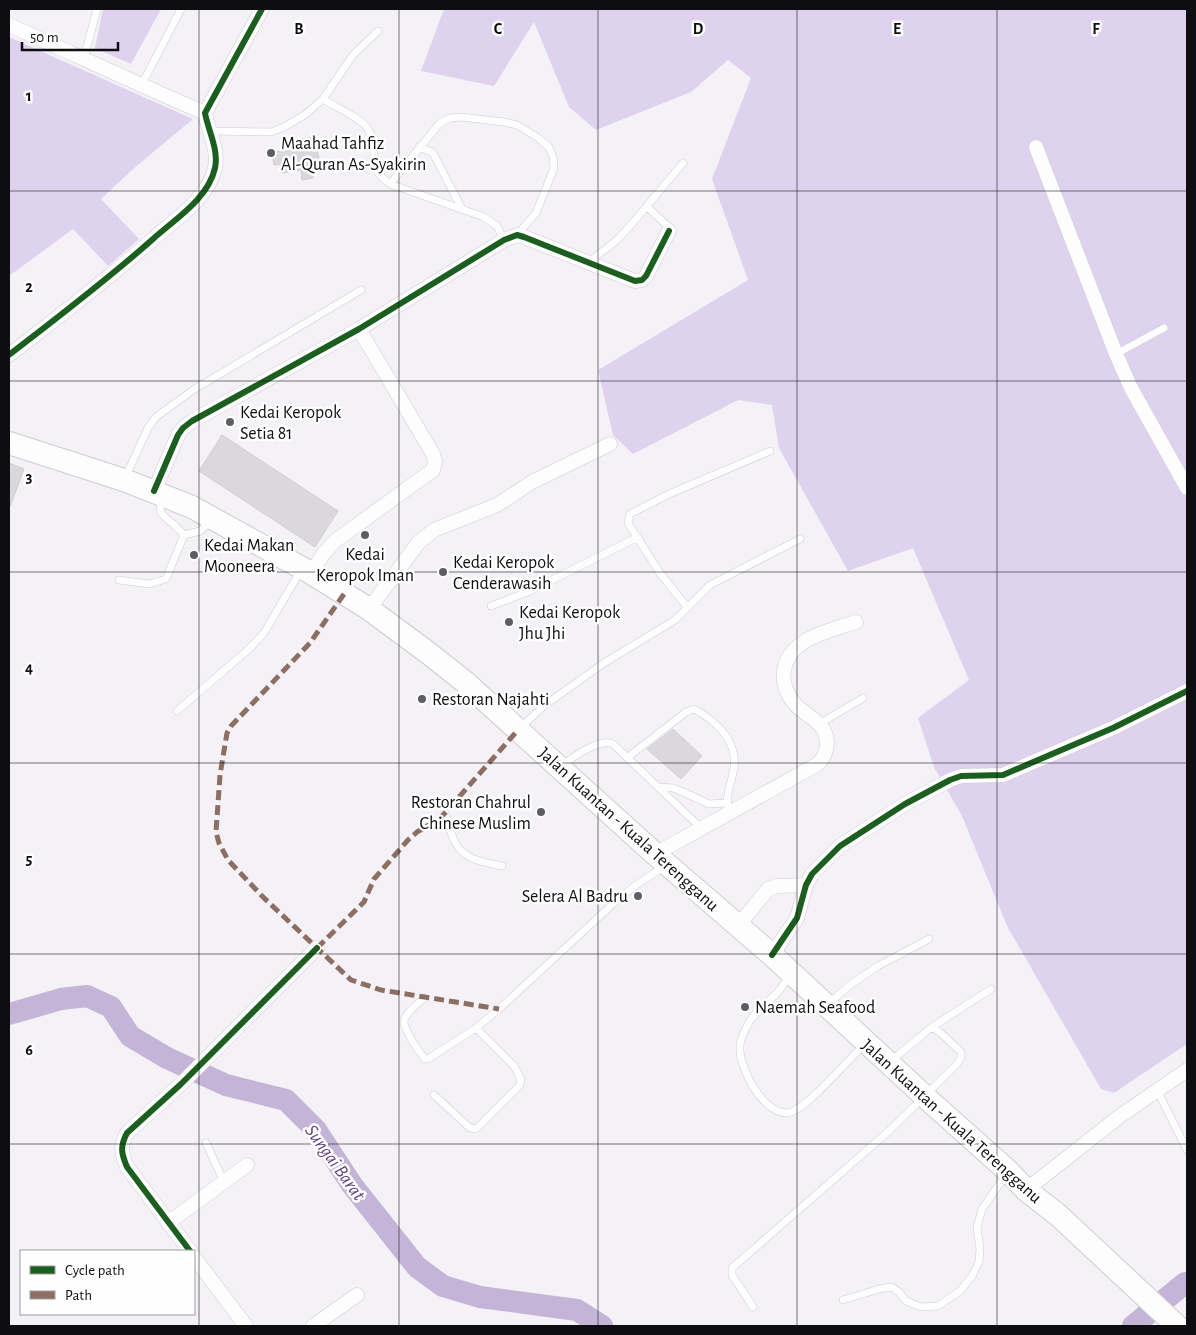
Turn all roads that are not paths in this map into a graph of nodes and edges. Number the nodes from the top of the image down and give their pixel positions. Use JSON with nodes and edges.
{"nodes":[{"id":1,"x":97,"y":9,"type":"edge"},
{"id":2,"x":181,"y":9,"type":"edge"},
{"id":3,"x":262,"y":9,"type":"edge"},
{"id":4,"x":9,"y":25,"type":"edge"},
{"id":5,"x":378,"y":31,"type":"dead end"},
{"id":6,"x":84,"y":58,"type":"junction"},
{"id":7,"x":141,"y":86,"type":"junction"},
{"id":8,"x":323,"y":99,"type":"junction"},
{"id":9,"x":205,"y":113,"type":"junction"},
{"id":10,"x":208,"y":131,"type":"junction"},
{"id":11,"x":419,"y":147,"type":"junction"},
{"id":12,"x":1036,"y":147,"type":"dead end"},
{"id":13,"x":683,"y":163,"type":"dead end"},
{"id":14,"x":390,"y":184,"type":"junction"},
{"id":15,"x":647,"y":208,"type":"junction"},
{"id":16,"x":462,"y":209,"type":"junction"},
{"id":17,"x":669,"y":231,"type":"joint"},
{"id":18,"x":511,"y":238,"type":"junction"},
{"id":19,"x":589,"y":262,"type":"junction"},
{"id":20,"x":361,"y":290,"type":"dead end"},
{"id":21,"x":1164,"y":328,"type":"dead end"},
{"id":22,"x":359,"y":329,"type":"junction"},
{"id":23,"x":1116,"y":354,"type":"junction"},
{"id":24,"x":9,"y":355,"type":"edge"},
{"id":25,"x":9,"y":443,"type":"edge"},
{"id":26,"x":610,"y":444,"type":"dead end"},
{"id":27,"x":770,"y":451,"type":"dead end"},
{"id":28,"x":124,"y":480,"type":"junction"},
{"id":29,"x":1187,"y":488,"type":"edge"},
{"id":30,"x":158,"y":493,"type":"junction"},
{"id":31,"x":214,"y":518,"type":"junction"},
{"id":32,"x":184,"y":535,"type":"junction"},
{"id":33,"x":638,"y":537,"type":"junction"},
{"id":34,"x":800,"y":539,"type":"dead end"},
{"id":35,"x":307,"y":570,"type":"junction"},
{"id":36,"x":119,"y":580,"type":"dead end"},
{"id":37,"x":491,"y":606,"type":"dead end"},
{"id":38,"x":687,"y":607,"type":"junction"},
{"id":39,"x":369,"y":609,"type":"junction"},
{"id":40,"x":856,"y":622,"type":"dead end"},
{"id":41,"x":1187,"y":691,"type":"edge"},
{"id":42,"x":863,"y":698,"type":"dead end"},
{"id":43,"x":177,"y":711,"type":"dead end"},
{"id":44,"x":819,"y":724,"type":"junction"},
{"id":45,"x":518,"y":730,"type":"junction"},
{"id":46,"x":628,"y":757,"type":"junction"},
{"id":47,"x":559,"y":766,"type":"junction"},
{"id":48,"x":659,"y":787,"type":"junction"},
{"id":49,"x":728,"y":808,"type":"junction"},
{"id":50,"x":444,"y":813,"type":"dead end"},
{"id":51,"x":702,"y":829,"type":"junction"},
{"id":52,"x":661,"y":859,"type":"junction"},
{"id":53,"x":502,"y":866,"type":"dead end"},
{"id":54,"x":806,"y":886,"type":"junction"},
{"id":55,"x":738,"y":926,"type":"junction"},
{"id":56,"x":929,"y":939,"type":"dead end"},
{"id":57,"x":318,"y":948,"type":"dead end"},
{"id":58,"x":772,"y":955,"type":"junction"},
{"id":59,"x":791,"y":974,"type":"junction"},
{"id":60,"x":991,"y":989,"type":"dead end"},
{"id":61,"x":424,"y":998,"type":"dead end"},
{"id":62,"x":825,"y":1006,"type":"junction"},
{"id":63,"x":932,"y":1027,"type":"junction"},
{"id":64,"x":476,"y":1028,"type":"junction"},
{"id":65,"x":866,"y":1043,"type":"junction"},
{"id":66,"x":888,"y":1063,"type":"junction"},
{"id":67,"x":1187,"y":1070,"type":"edge"},
{"id":68,"x":1156,"y":1090,"type":"junction"},
{"id":69,"x":434,"y":1095,"type":"dead end"},
{"id":70,"x":925,"y":1096,"type":"junction"},
{"id":71,"x":206,"y":1143,"type":"dead end"},
{"id":72,"x":1187,"y":1150,"type":"edge"},
{"id":73,"x":247,"y":1165,"type":"dead end"},
{"id":74,"x":1008,"y":1171,"type":"junction"},
{"id":75,"x":224,"y":1182,"type":"junction"},
{"id":76,"x":1026,"y":1190,"type":"junction"},
{"id":77,"x":168,"y":1222,"type":"junction"},
{"id":78,"x":189,"y":1250,"type":"edge"},
{"id":79,"x":195,"y":1257,"type":"edge"},
{"id":80,"x":357,"y":1295,"type":"dead end"},
{"id":81,"x":843,"y":1300,"type":"dead end"},
{"id":82,"x":753,"y":1307,"type":"dead end"},
{"id":83,"x":246,"y":1326,"type":"edge"},
{"id":84,"x":313,"y":1326,"type":"edge"},
{"id":85,"x":1177,"y":1326,"type":"edge"}],
"edges":[{"from":1,"to":6,"type":"lane"},
{"from":2,"to":7,"type":"lane"},
{"from":3,"to":9,"type":"street"},
{"from":4,"to":6,"type":"street"},
{"from":5,"to":8,"type":"lane"},
{"from":6,"to":7,"type":"street"},
{"from":7,"to":9,"type":"street"},
{"from":8,"to":10,"type":"lane"},
{"from":8,"to":14,"type":"lane"},
{"from":9,"to":10,"type":"street"},
{"from":10,"to":24,"type":"street"},
{"from":11,"to":14,"type":"lane"},
{"from":11,"to":16,"type":"lane"},
{"from":11,"to":18,"type":"lane"},
{"from":12,"to":23,"type":"street"},
{"from":13,"to":15,"type":"lane"},
{"from":14,"to":16,"type":"lane"},
{"from":15,"to":17,"type":"lane"},
{"from":15,"to":19,"type":"lane"},
{"from":16,"to":18,"type":"lane"},
{"from":17,"to":19,"type":"street"},
{"from":18,"to":19,"type":"street"},
{"from":18,"to":22,"type":"street"},
{"from":20,"to":28,"type":"lane"},
{"from":21,"to":23,"type":"lane"},
{"from":22,"to":30,"type":"street"},
{"from":22,"to":35,"type":"street"},
{"from":23,"to":29,"type":"street"},
{"from":25,"to":28,"type":"highway","name":"Jalan Kuantan - Kuala Terengganu"},
{"from":26,"to":39,"type":"street"},
{"from":27,"to":33,"type":"lane"},
{"from":28,"to":30,"type":"highway","name":"Jalan Kuantan - Kuala Terengganu"},
{"from":30,"to":31,"type":"highway","name":"Jalan Kuantan - Kuala Terengganu"},
{"from":30,"to":32,"type":"lane"},
{"from":31,"to":32,"type":"lane"},
{"from":31,"to":35,"type":"highway","name":"Jalan Kuantan - Kuala Terengganu"},
{"from":32,"to":36,"type":"lane"},
{"from":33,"to":37,"type":"lane"},
{"from":33,"to":38,"type":"lane"},
{"from":34,"to":38,"type":"lane"},
{"from":35,"to":39,"type":"highway","name":"Jalan Kuantan - Kuala Terengganu"},
{"from":35,"to":43,"type":"lane"},
{"from":38,"to":45,"type":"lane"},
{"from":39,"to":45,"type":"highway","name":"Jalan Kuantan - Kuala Terengganu"},
{"from":40,"to":44,"type":"street"},
{"from":41,"to":54,"type":"street"},
{"from":42,"to":44,"type":"lane"},
{"from":44,"to":49,"type":"street"},
{"from":45,"to":47,"type":"highway","name":"Jalan Kuantan - Kuala Terengganu"},
{"from":46,"to":47,"type":"lane"},
{"from":46,"to":48,"type":"lane"},
{"from":46,"to":49,"type":"lane"},
{"from":47,"to":52,"type":"highway","name":"Jalan Kuantan - Kuala Terengganu"},
{"from":48,"to":49,"type":"lane"},
{"from":48,"to":51,"type":"lane"},
{"from":49,"to":51,"type":"street"},
{"from":50,"to":53,"type":"lane"},
{"from":51,"to":52,"type":"street"},
{"from":52,"to":55,"type":"highway","name":"Jalan Kuantan - Kuala Terengganu"},
{"from":52,"to":64,"type":"lane"},
{"from":54,"to":55,"type":"street"},
{"from":54,"to":58,"type":"street"},
{"from":55,"to":58,"type":"highway","name":"Jalan Kuantan - Kuala Terengganu"},
{"from":56,"to":62,"type":"lane"},
{"from":57,"to":77,"type":"street"},
{"from":58,"to":59,"type":"highway","name":"Jalan Kuantan - Kuala Terengganu"},
{"from":59,"to":62,"type":"highway","name":"Jalan Kuantan - Kuala Terengganu"},
{"from":59,"to":65,"type":"lane"},
{"from":60,"to":63,"type":"lane"},
{"from":61,"to":64,"type":"lane"},
{"from":62,"to":65,"type":"highway","name":"Jalan Kuantan - Kuala Terengganu"},
{"from":63,"to":66,"type":"lane"},
{"from":63,"to":70,"type":"lane"},
{"from":64,"to":69,"type":"lane"},
{"from":65,"to":66,"type":"highway","name":"Jalan Kuantan - Kuala Terengganu"},
{"from":66,"to":70,"type":"highway","name":"Jalan Kuantan - Kuala Terengganu"},
{"from":67,"to":68,"type":"street"},
{"from":68,"to":72,"type":"lane"},
{"from":68,"to":76,"type":"street"},
{"from":70,"to":74,"type":"highway","name":"Jalan Kuantan - Kuala Terengganu"},
{"from":70,"to":82,"type":"lane"},
{"from":71,"to":75,"type":"lane"},
{"from":73,"to":75,"type":"street"},
{"from":74,"to":76,"type":"highway","name":"Jalan Kuantan - Kuala Terengganu"},
{"from":74,"to":81,"type":"lane"},
{"from":75,"to":77,"type":"street"},
{"from":76,"to":85,"type":"highway","name":"Jalan Kuantan - Kuala Terengganu"},
{"from":77,"to":78,"type":"street"},
{"from":79,"to":83,"type":"street"},
{"from":80,"to":84,"type":"street"}]}
